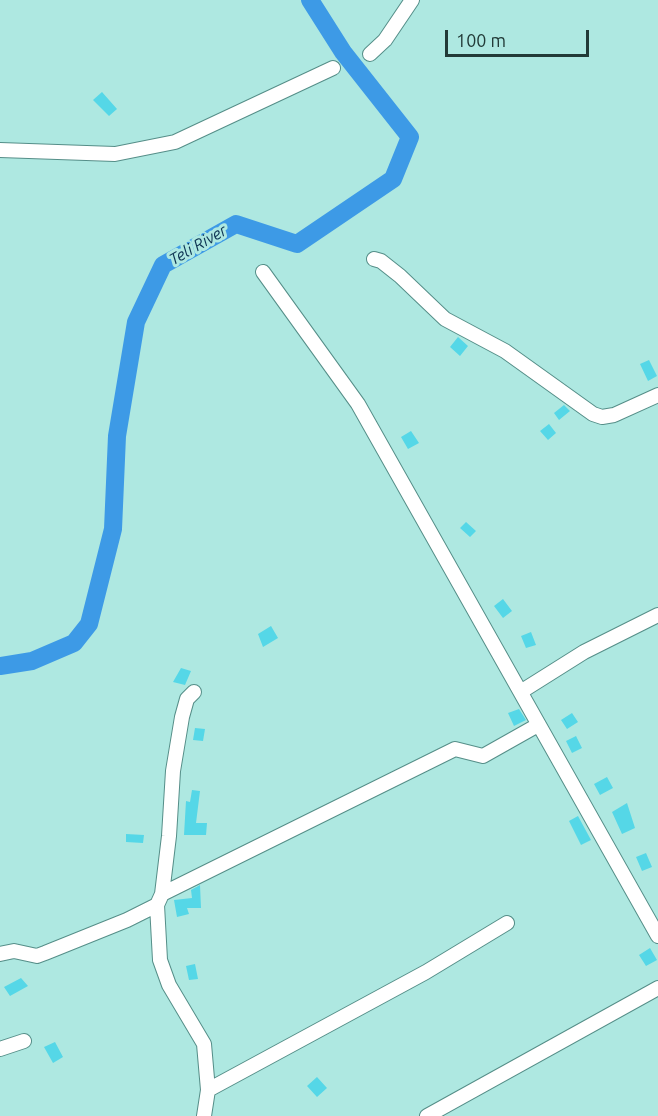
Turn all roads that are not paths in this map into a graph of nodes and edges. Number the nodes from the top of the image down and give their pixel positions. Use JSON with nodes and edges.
{"nodes":[{"id":1,"x":412,"y":0,"type":"edge"},
{"id":2,"x":370,"y":54,"type":"dead end"},
{"id":3,"x":333,"y":68,"type":"dead end"},
{"id":4,"x":0,"y":150,"type":"edge"},
{"id":5,"x":374,"y":259,"type":"dead end"},
{"id":6,"x":263,"y":272,"type":"dead end"},
{"id":7,"x":658,"y":395,"type":"edge"},
{"id":8,"x":658,"y":615,"type":"edge"},
{"id":9,"x":522,"y":691,"type":"junction"},
{"id":10,"x":194,"y":692,"type":"dead end"},
{"id":11,"x":538,"y":725,"type":"junction"},
{"id":12,"x":159,"y":899,"type":"junction"},
{"id":13,"x":507,"y":923,"type":"dead end"},
{"id":14,"x":658,"y":936,"type":"edge"},
{"id":15,"x":0,"y":954,"type":"edge"},
{"id":16,"x":658,"y":988,"type":"edge"},
{"id":17,"x":24,"y":1041,"type":"dead end"},
{"id":18,"x":0,"y":1049,"type":"edge"},
{"id":19,"x":208,"y":1090,"type":"junction"},
{"id":20,"x":204,"y":1116,"type":"edge"},
{"id":21,"x":428,"y":1116,"type":"edge"}],
"edges":[{"from":1,"to":2,"type":"street"},
{"from":3,"to":4,"type":"street"},
{"from":5,"to":7,"type":"street"},
{"from":6,"to":9,"type":"street"},
{"from":8,"to":9,"type":"street"},
{"from":9,"to":11,"type":"street"},
{"from":10,"to":12,"type":"street"},
{"from":11,"to":12,"type":"street"},
{"from":11,"to":14,"type":"street"},
{"from":12,"to":15,"type":"street"},
{"from":12,"to":19,"type":"street"},
{"from":13,"to":19,"type":"street"},
{"from":16,"to":21,"type":"street"},
{"from":17,"to":18,"type":"street"},
{"from":19,"to":20,"type":"street"}]}
